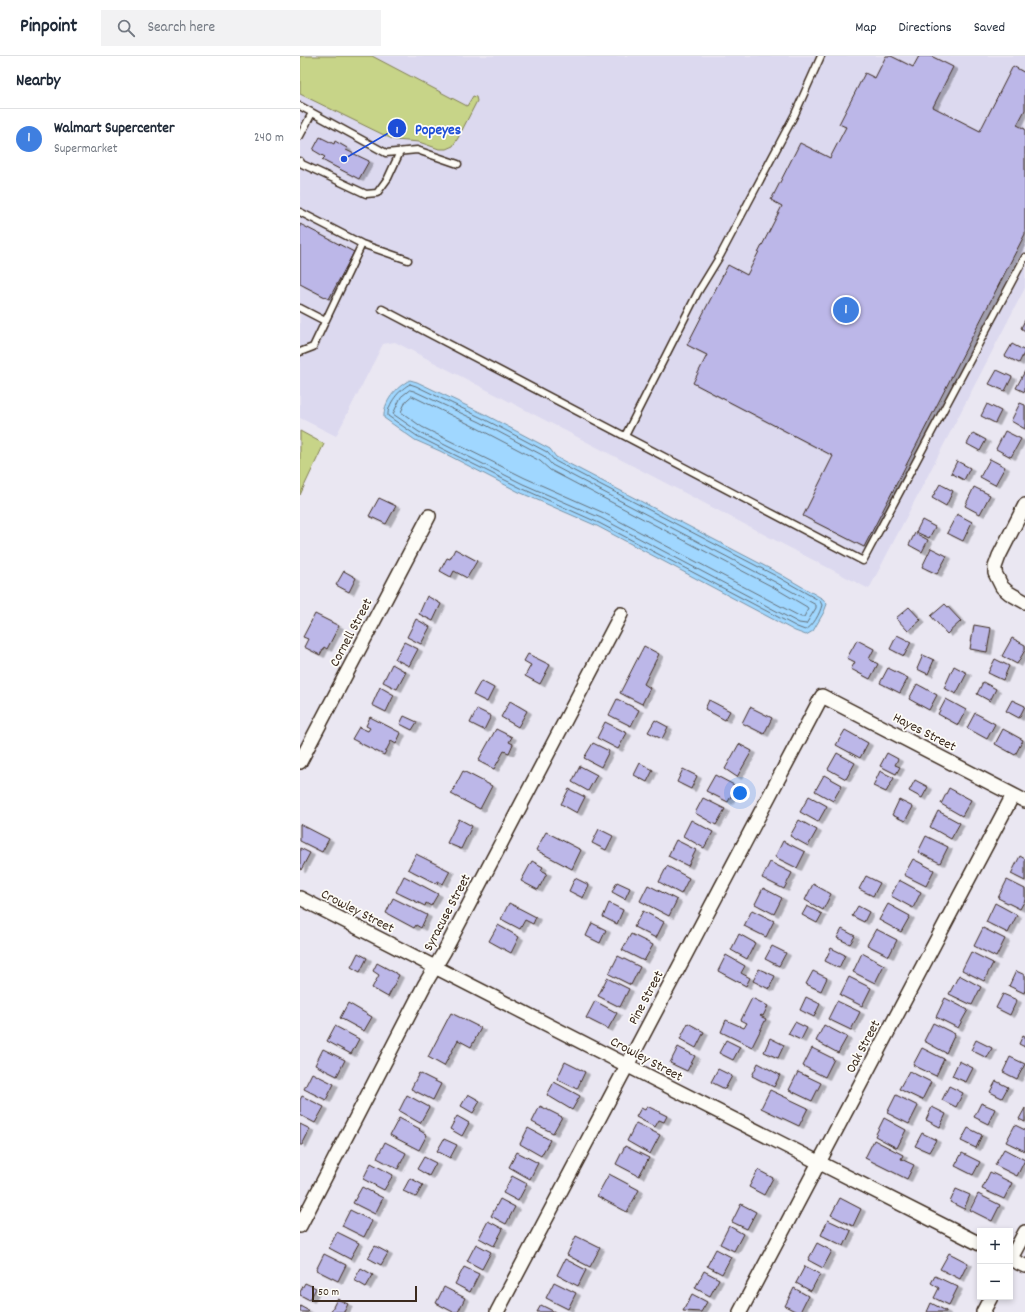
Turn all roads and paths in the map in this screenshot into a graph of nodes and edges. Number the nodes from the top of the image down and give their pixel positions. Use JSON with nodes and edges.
{"nodes":[{"id":1,"x":821,"y":56,"type":"edge"},
{"id":2,"x":300,"y":106,"type":"edge"},
{"id":3,"x":312,"y":113,"type":"junction"},
{"id":4,"x":300,"y":136,"type":"edge"},
{"id":5,"x":400,"y":152,"type":"junction"},
{"id":6,"x":301,"y":163,"type":"edge"},
{"id":7,"x":458,"y":164,"type":"dead end"},
{"id":8,"x":300,"y":212,"type":"edge"},
{"id":9,"x":362,"y":244,"type":"junction"},
{"id":10,"x":1025,"y":257,"type":"edge"},
{"id":11,"x":408,"y":260,"type":"dead end"},
{"id":12,"x":300,"y":308,"type":"edge"},
{"id":13,"x":382,"y":309,"type":"dead end"},
{"id":14,"x":325,"y":321,"type":"junction"},
{"id":15,"x":300,"y":352,"type":"edge"},
{"id":16,"x":625,"y":436,"type":"junction"},
{"id":17,"x":1025,"y":505,"type":"edge"},
{"id":18,"x":429,"y":516,"type":"dead end"},
{"id":19,"x":1025,"y":602,"type":"edge"},
{"id":20,"x":621,"y":614,"type":"dead end"},
{"id":21,"x":822,"y":696,"type":"joint"},
{"id":22,"x":300,"y":762,"type":"edge"},
{"id":23,"x":1013,"y":795,"type":"junction"},
{"id":24,"x":1025,"y":801,"type":"edge"},
{"id":25,"x":300,"y":898,"type":"edge"},
{"id":26,"x":435,"y":967,"type":"junction"},
{"id":27,"x":627,"y":1066,"type":"junction"},
{"id":28,"x":818,"y":1163,"type":"junction"},
{"id":29,"x":300,"y":1226,"type":"edge"},
{"id":30,"x":1025,"y":1232,"type":"edge"},
{"id":31,"x":977,"y":1242,"type":"edge"},
{"id":32,"x":1013,"y":1254,"type":"edge"},
{"id":33,"x":1013,"y":1260,"type":"edge"},
{"id":34,"x":1025,"y":1266,"type":"edge"},
{"id":35,"x":989,"y":1300,"type":"edge"},
{"id":36,"x":497,"y":1312,"type":"edge"},
{"id":37,"x":740,"y":1312,"type":"edge"},
{"id":38,"x":983,"y":1312,"type":"edge"}],
"edges":[{"from":1,"to":16,"type":"lane"},
{"from":2,"to":3,"type":"lane"},
{"from":3,"to":4,"type":"lane"},
{"from":3,"to":5,"type":"lane"},
{"from":5,"to":6,"type":"lane"},
{"from":5,"to":7,"type":"lane"},
{"from":8,"to":9,"type":"lane"},
{"from":9,"to":11,"type":"lane"},
{"from":9,"to":14,"type":"lane"},
{"from":10,"to":16,"type":"lane"},
{"from":12,"to":14,"type":"lane"},
{"from":13,"to":16,"type":"lane"},
{"from":14,"to":15,"type":"lane"},
{"from":17,"to":19,"type":"street"},
{"from":18,"to":22,"type":"street","name":"Cornell Street"},
{"from":20,"to":26,"type":"street","name":"Syracuse Street"},
{"from":21,"to":23,"type":"street","name":"Hayes Street"},
{"from":21,"to":27,"type":"street","name":"Pine Street"},
{"from":23,"to":24,"type":"street","name":"Hayes Street"},
{"from":23,"to":28,"type":"street","name":"Oak Street"},
{"from":25,"to":26,"type":"street","name":"Crowley Street"},
{"from":26,"to":27,"type":"street","name":"Crowley Street"},
{"from":26,"to":29,"type":"street","name":"Syracuse Street"},
{"from":27,"to":28,"type":"street","name":"Crowley Street"},
{"from":27,"to":36,"type":"street","name":"Pine Street"},
{"from":28,"to":31,"type":"street","name":"Crowley Street"},
{"from":28,"to":37,"type":"street","name":"Oak Street"},
{"from":30,"to":32,"type":"street"},
{"from":33,"to":34,"type":"street"},
{"from":35,"to":38,"type":"street"}]}
